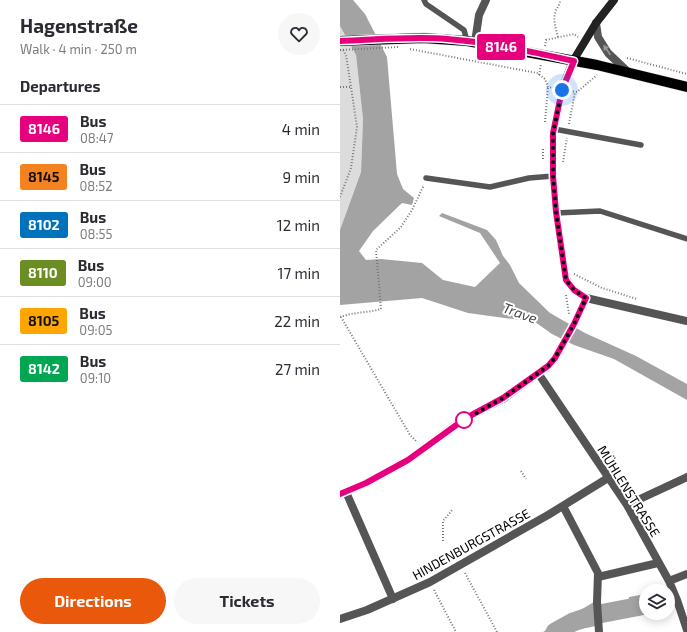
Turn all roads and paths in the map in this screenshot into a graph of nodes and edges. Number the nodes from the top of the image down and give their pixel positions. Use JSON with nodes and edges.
{"nodes":[{"id":1,"x":424,"y":0,"type":"edge"},
{"id":2,"x":486,"y":0,"type":"edge"},
{"id":3,"x":560,"y":0,"type":"edge"},
{"id":4,"x":614,"y":0,"type":"edge"},
{"id":5,"x":596,"y":23,"type":"junction"},
{"id":6,"x":574,"y":34,"type":"dead end"},
{"id":7,"x":558,"y":37,"type":"junction"},
{"id":8,"x":340,"y":41,"type":"edge"},
{"id":9,"x":471,"y":41,"type":"junction"},
{"id":10,"x":398,"y":43,"type":"junction"},
{"id":11,"x":545,"y":44,"type":"dead end"},
{"id":12,"x":340,"y":50,"type":"edge"},
{"id":13,"x":346,"y":55,"type":"dead end"},
{"id":14,"x":623,"y":57,"type":"dead end"},
{"id":15,"x":574,"y":61,"type":"junction"},
{"id":16,"x":540,"y":71,"type":"dead end"},
{"id":17,"x":628,"y":73,"type":"junction"},
{"id":18,"x":687,"y":74,"type":"edge"},
{"id":19,"x":539,"y":75,"type":"junction"},
{"id":20,"x":597,"y":76,"type":"dead end"},
{"id":21,"x":340,"y":86,"type":"edge"},
{"id":22,"x":351,"y":87,"type":"junction"},
{"id":23,"x":687,"y":87,"type":"edge"},
{"id":24,"x":552,"y":88,"type":"dead end"},
{"id":25,"x":554,"y":129,"type":"junction"},
{"id":26,"x":568,"y":132,"type":"junction"},
{"id":27,"x":641,"y":145,"type":"dead end"},
{"id":28,"x":563,"y":162,"type":"dead end"},
{"id":29,"x":553,"y":176,"type":"junction"},
{"id":30,"x":426,"y":178,"type":"joint"},
{"id":31,"x":340,"y":197,"type":"edge"},
{"id":32,"x":556,"y":212,"type":"junction"},
{"id":33,"x":687,"y":239,"type":"edge"},
{"id":34,"x":572,"y":274,"type":"dead end"},
{"id":35,"x":586,"y":298,"type":"junction"},
{"id":36,"x":637,"y":299,"type":"dead end"},
{"id":37,"x":340,"y":317,"type":"edge"},
{"id":38,"x":687,"y":321,"type":"edge"},
{"id":39,"x":538,"y":373,"type":"junction"},
{"id":40,"x":420,"y":446,"type":"dead end"},
{"id":41,"x":521,"y":471,"type":"dead end"},
{"id":42,"x":687,"y":477,"type":"edge"},
{"id":43,"x":608,"y":478,"type":"junction"},
{"id":44,"x":526,"y":479,"type":"dead end"},
{"id":45,"x":343,"y":493,"type":"edge"},
{"id":46,"x":627,"y":505,"type":"junction"},
{"id":47,"x":563,"y":506,"type":"junction"},
{"id":48,"x":453,"y":509,"type":"dead end"},
{"id":49,"x":443,"y":541,"type":"dead end"},
{"id":50,"x":658,"y":563,"type":"junction"},
{"id":51,"x":460,"y":565,"type":"junction"},
{"id":52,"x":687,"y":574,"type":"edge"},
{"id":53,"x":598,"y":579,"type":"junction"},
{"id":54,"x":669,"y":580,"type":"junction"},
{"id":55,"x":430,"y":582,"type":"junction"},
{"id":56,"x":393,"y":599,"type":"junction"},
{"id":57,"x":340,"y":619,"type":"edge"},
{"id":58,"x":687,"y":630,"type":"edge"},
{"id":59,"x":599,"y":631,"type":"edge"},
{"id":60,"x":456,"y":632,"type":"edge"},
{"id":61,"x":497,"y":632,"type":"edge"}],
"edges":[{"from":1,"to":9,"type":"lane"},
{"from":2,"to":9,"type":"street"},
{"from":3,"to":7,"type":"path"},
{"from":4,"to":5,"type":"main road"},
{"from":5,"to":15,"type":"main road"},
{"from":17,"to":5,"type":"street","one_way":true},
{"from":6,"to":7,"type":"path"},
{"from":7,"to":11,"type":"path"},
{"from":8,"to":10,"type":"main road"},
{"from":9,"to":10,"type":"main road"},
{"from":9,"to":15,"type":"main road"},
{"from":10,"to":12,"type":"path","bridge":true},
{"from":10,"to":19,"type":"path"},
{"from":13,"to":22,"type":"path"},
{"from":14,"to":18,"type":"path"},
{"from":15,"to":17,"type":"main road"},
{"from":15,"to":25,"type":"street"},
{"from":16,"to":19,"type":"path"},
{"from":17,"to":23,"type":"main road"},
{"from":19,"to":24,"type":"path"},
{"from":20,"to":26,"type":"path"},
{"from":21,"to":22,"type":"path"},
{"from":22,"to":31,"type":"path"},
{"from":25,"to":26,"type":"lane"},
{"from":25,"to":29,"type":"street"},
{"from":26,"to":27,"type":"lane"},
{"from":26,"to":28,"type":"path"},
{"from":29,"to":30,"type":"lane"},
{"from":29,"to":32,"type":"street"},
{"from":30,"to":37,"type":"path"},
{"from":32,"to":33,"type":"lane"},
{"from":32,"to":35,"type":"street"},
{"from":34,"to":36,"type":"path"},
{"from":35,"to":38,"type":"street"},
{"from":35,"to":39,"type":"street"},
{"from":37,"to":40,"type":"path"},
{"from":39,"to":43,"type":"street","name":"MÜHLENSTRASSE"},
{"from":39,"to":45,"type":"street"},
{"from":41,"to":44,"type":"path"},
{"from":42,"to":46,"type":"street"},
{"from":43,"to":46,"type":"street","name":"MÜHLENSTRASSE"},
{"from":43,"to":47,"type":"street","name":"HINDENBURGSTRASSE"},
{"from":45,"to":56,"type":"street"},
{"from":46,"to":50,"type":"street","name":"MÜHLENSTRASSE"},
{"from":47,"to":51,"type":"street","name":"HINDENBURGSTRASSE"},
{"from":47,"to":53,"type":"street"},
{"from":48,"to":49,"type":"path"},
{"from":50,"to":53,"type":"street"},
{"from":50,"to":54,"type":"street","name":"MÜHLENSTRASSE"},
{"from":51,"to":55,"type":"street","name":"HINDENBURGSTRASSE"},
{"from":51,"to":61,"type":"path"},
{"from":52,"to":54,"type":"street"},
{"from":53,"to":59,"type":"street"},
{"from":54,"to":58,"type":"street","name":"MÜHLENSTRASSE"},
{"from":55,"to":56,"type":"street","name":"HINDENBURGSTRASSE"},
{"from":55,"to":60,"type":"path"},
{"from":56,"to":57,"type":"street","name":"HINDENBURGSTRASSE"}]}
